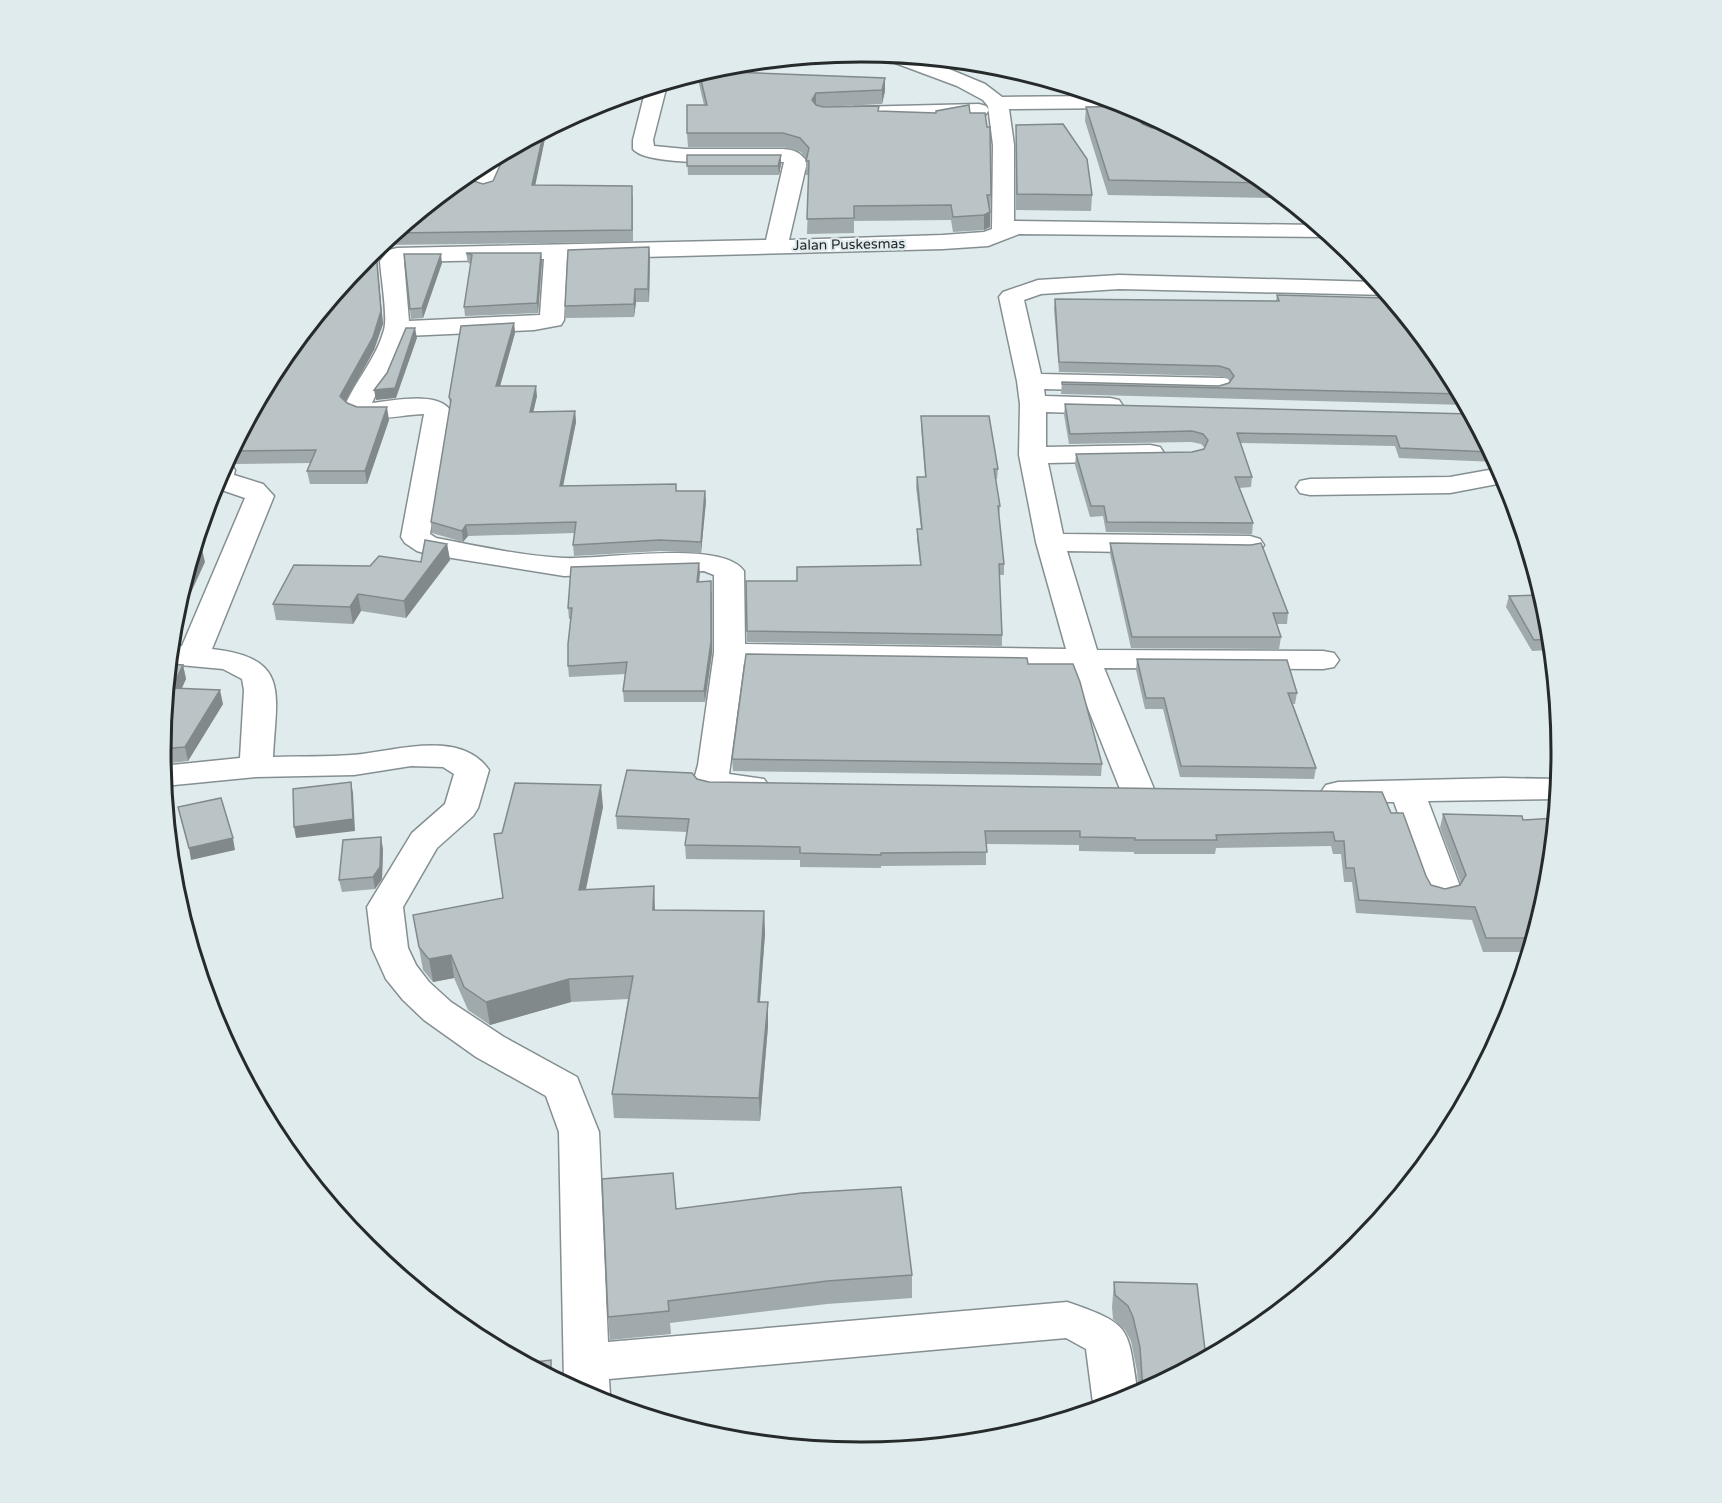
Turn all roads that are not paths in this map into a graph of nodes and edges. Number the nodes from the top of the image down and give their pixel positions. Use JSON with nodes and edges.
{"nodes":[{"id":1,"x":915,"y":64,"type":"edge"},
{"id":2,"x":655,"y":93,"type":"edge"},
{"id":3,"x":1096,"y":103,"type":"edge"},
{"id":4,"x":998,"y":106,"type":"junction"},
{"id":5,"x":836,"y":113,"type":"edge"},
{"id":6,"x":1147,"y":124,"type":"edge"},
{"id":7,"x":1150,"y":134,"type":"edge"},
{"id":8,"x":492,"y":169,"type":"edge"},
{"id":9,"x":484,"y":186,"type":"edge"},
{"id":10,"x":1003,"y":232,"type":"junction"},
{"id":11,"x":1314,"y":232,"type":"edge"},
{"id":12,"x":776,"y":246,"type":"junction"},
{"id":13,"x":556,"y":253,"type":"junction"},
{"id":14,"x":380,"y":258,"type":"edge"},
{"id":15,"x":1372,"y":289,"type":"edge"},
{"id":16,"x":398,"y":329,"type":"junction"},
{"id":17,"x":1292,"y":388,"type":"edge"},
{"id":18,"x":1032,"y":392,"type":"junction"},
{"id":19,"x":1270,"y":410,"type":"edge"},
{"id":20,"x":1180,"y":452,"type":"edge"},
{"id":21,"x":1033,"y":455,"type":"junction"},
{"id":22,"x":1494,"y":477,"type":"edge"},
{"id":23,"x":226,"y":482,"type":"edge"},
{"id":24,"x":1310,"y":487,"type":"dead end"},
{"id":25,"x":1050,"y":542,"type":"junction"},
{"id":26,"x":1250,"y":545,"type":"edge"},
{"id":27,"x":730,"y":652,"type":"junction"},
{"id":28,"x":181,"y":656,"type":"edge"},
{"id":29,"x":1084,"y":659,"type":"junction"},
{"id":30,"x":1323,"y":660,"type":"dead end"},
{"id":31,"x":256,"y":767,"type":"junction"},
{"id":32,"x":172,"y":775,"type":"edge"},
{"id":33,"x":777,"y":786,"type":"edge"},
{"id":34,"x":1101,"y":788,"type":"edge"},
{"id":35,"x":1550,"y":789,"type":"edge"},
{"id":36,"x":1314,"y":792,"type":"edge"},
{"id":37,"x":1408,"y":793,"type":"junction"},
{"id":38,"x":1443,"y":889,"type":"edge"},
{"id":39,"x":586,"y":1378,"type":"edge"},
{"id":40,"x":1115,"y":1393,"type":"edge"}],
"edges":[{"from":1,"to":4,"type":"street"},
{"from":2,"to":12,"type":"street"},
{"from":3,"to":4,"type":"street"},
{"from":4,"to":5,"type":"street"},
{"from":4,"to":10,"type":"street"},
{"from":6,"to":7,"type":"street"},
{"from":8,"to":9,"type":"street"},
{"from":10,"to":11,"type":"street","name":"Jalan Puskesmas"},
{"from":10,"to":12,"type":"street","name":"Jalan Puskesmas"},
{"from":12,"to":13,"type":"street","name":"Jalan Puskesmas"},
{"from":13,"to":14,"type":"street","name":"Jalan Puskesmas"},
{"from":13,"to":16,"type":"street"},
{"from":14,"to":16,"type":"street"},
{"from":15,"to":18,"type":"street"},
{"from":16,"to":27,"type":"street"},
{"from":17,"to":18,"type":"street"},
{"from":18,"to":19,"type":"street"},
{"from":18,"to":21,"type":"street"},
{"from":20,"to":21,"type":"street"},
{"from":21,"to":25,"type":"street"},
{"from":22,"to":24,"type":"street"},
{"from":23,"to":28,"type":"street"},
{"from":25,"to":26,"type":"street"},
{"from":25,"to":29,"type":"street"},
{"from":27,"to":29,"type":"street"},
{"from":27,"to":33,"type":"street"},
{"from":28,"to":31,"type":"street"},
{"from":29,"to":30,"type":"street"},
{"from":29,"to":34,"type":"street"},
{"from":31,"to":32,"type":"street"},
{"from":31,"to":39,"type":"street"},
{"from":35,"to":37,"type":"street"},
{"from":36,"to":37,"type":"street"},
{"from":37,"to":38,"type":"street"},
{"from":39,"to":40,"type":"street"}]}
